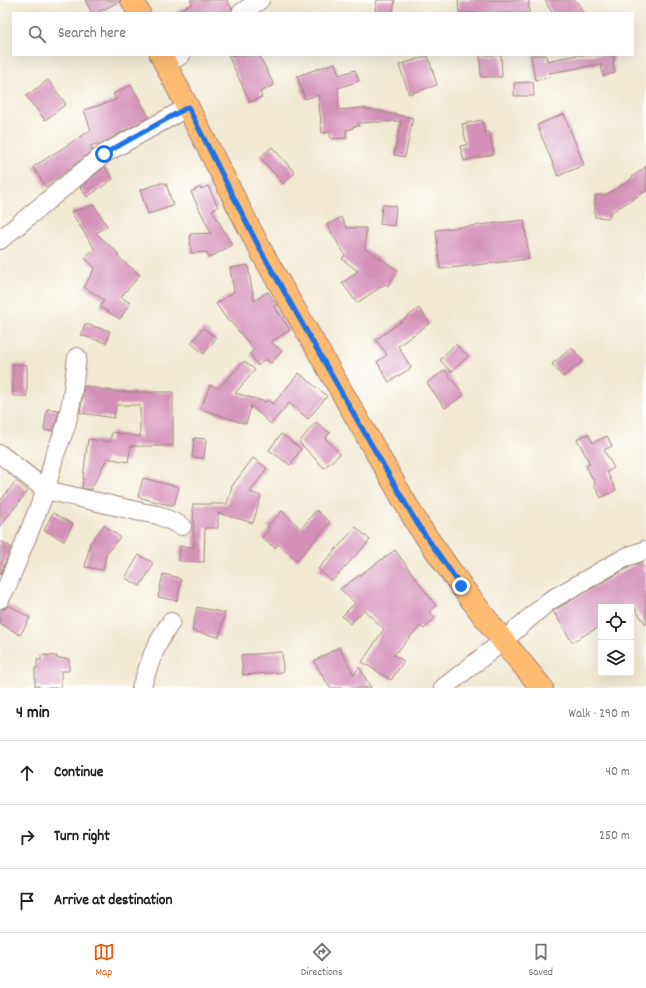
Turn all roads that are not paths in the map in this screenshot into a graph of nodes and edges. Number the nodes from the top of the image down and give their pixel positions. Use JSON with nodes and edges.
{"nodes":[{"id":1,"x":132,"y":0,"type":"edge"},
{"id":2,"x":260,"y":0,"type":"edge"},
{"id":3,"x":139,"y":12,"type":"edge"},
{"id":4,"x":242,"y":12,"type":"edge"},
{"id":5,"x":169,"y":58,"type":"edge"},
{"id":6,"x":188,"y":107,"type":"junction"},
{"id":7,"x":0,"y":240,"type":"edge"},
{"id":8,"x":77,"y":356,"type":"dead end"},
{"id":9,"x":0,"y":454,"type":"edge"},
{"id":10,"x":46,"y":490,"type":"junction"},
{"id":11,"x":182,"y":526,"type":"dead end"},
{"id":12,"x":646,"y":550,"type":"edge"},
{"id":13,"x":0,"y":599,"type":"edge"},
{"id":14,"x":171,"y":622,"type":"dead end"},
{"id":15,"x":503,"y":641,"type":"junction"},
{"id":16,"x":141,"y":688,"type":"edge"},
{"id":17,"x":443,"y":688,"type":"edge"},
{"id":18,"x":542,"y":688,"type":"edge"}],
"edges":[{"from":1,"to":3,"type":"main road"},
{"from":2,"to":4,"type":"street"},
{"from":5,"to":6,"type":"main road"},
{"from":6,"to":7,"type":"street"},
{"from":6,"to":15,"type":"main road"},
{"from":8,"to":10,"type":"street"},
{"from":9,"to":10,"type":"street"},
{"from":10,"to":11,"type":"street"},
{"from":10,"to":13,"type":"street"},
{"from":12,"to":15,"type":"street"},
{"from":14,"to":16,"type":"street"},
{"from":15,"to":17,"type":"street"},
{"from":15,"to":18,"type":"main road"}]}
